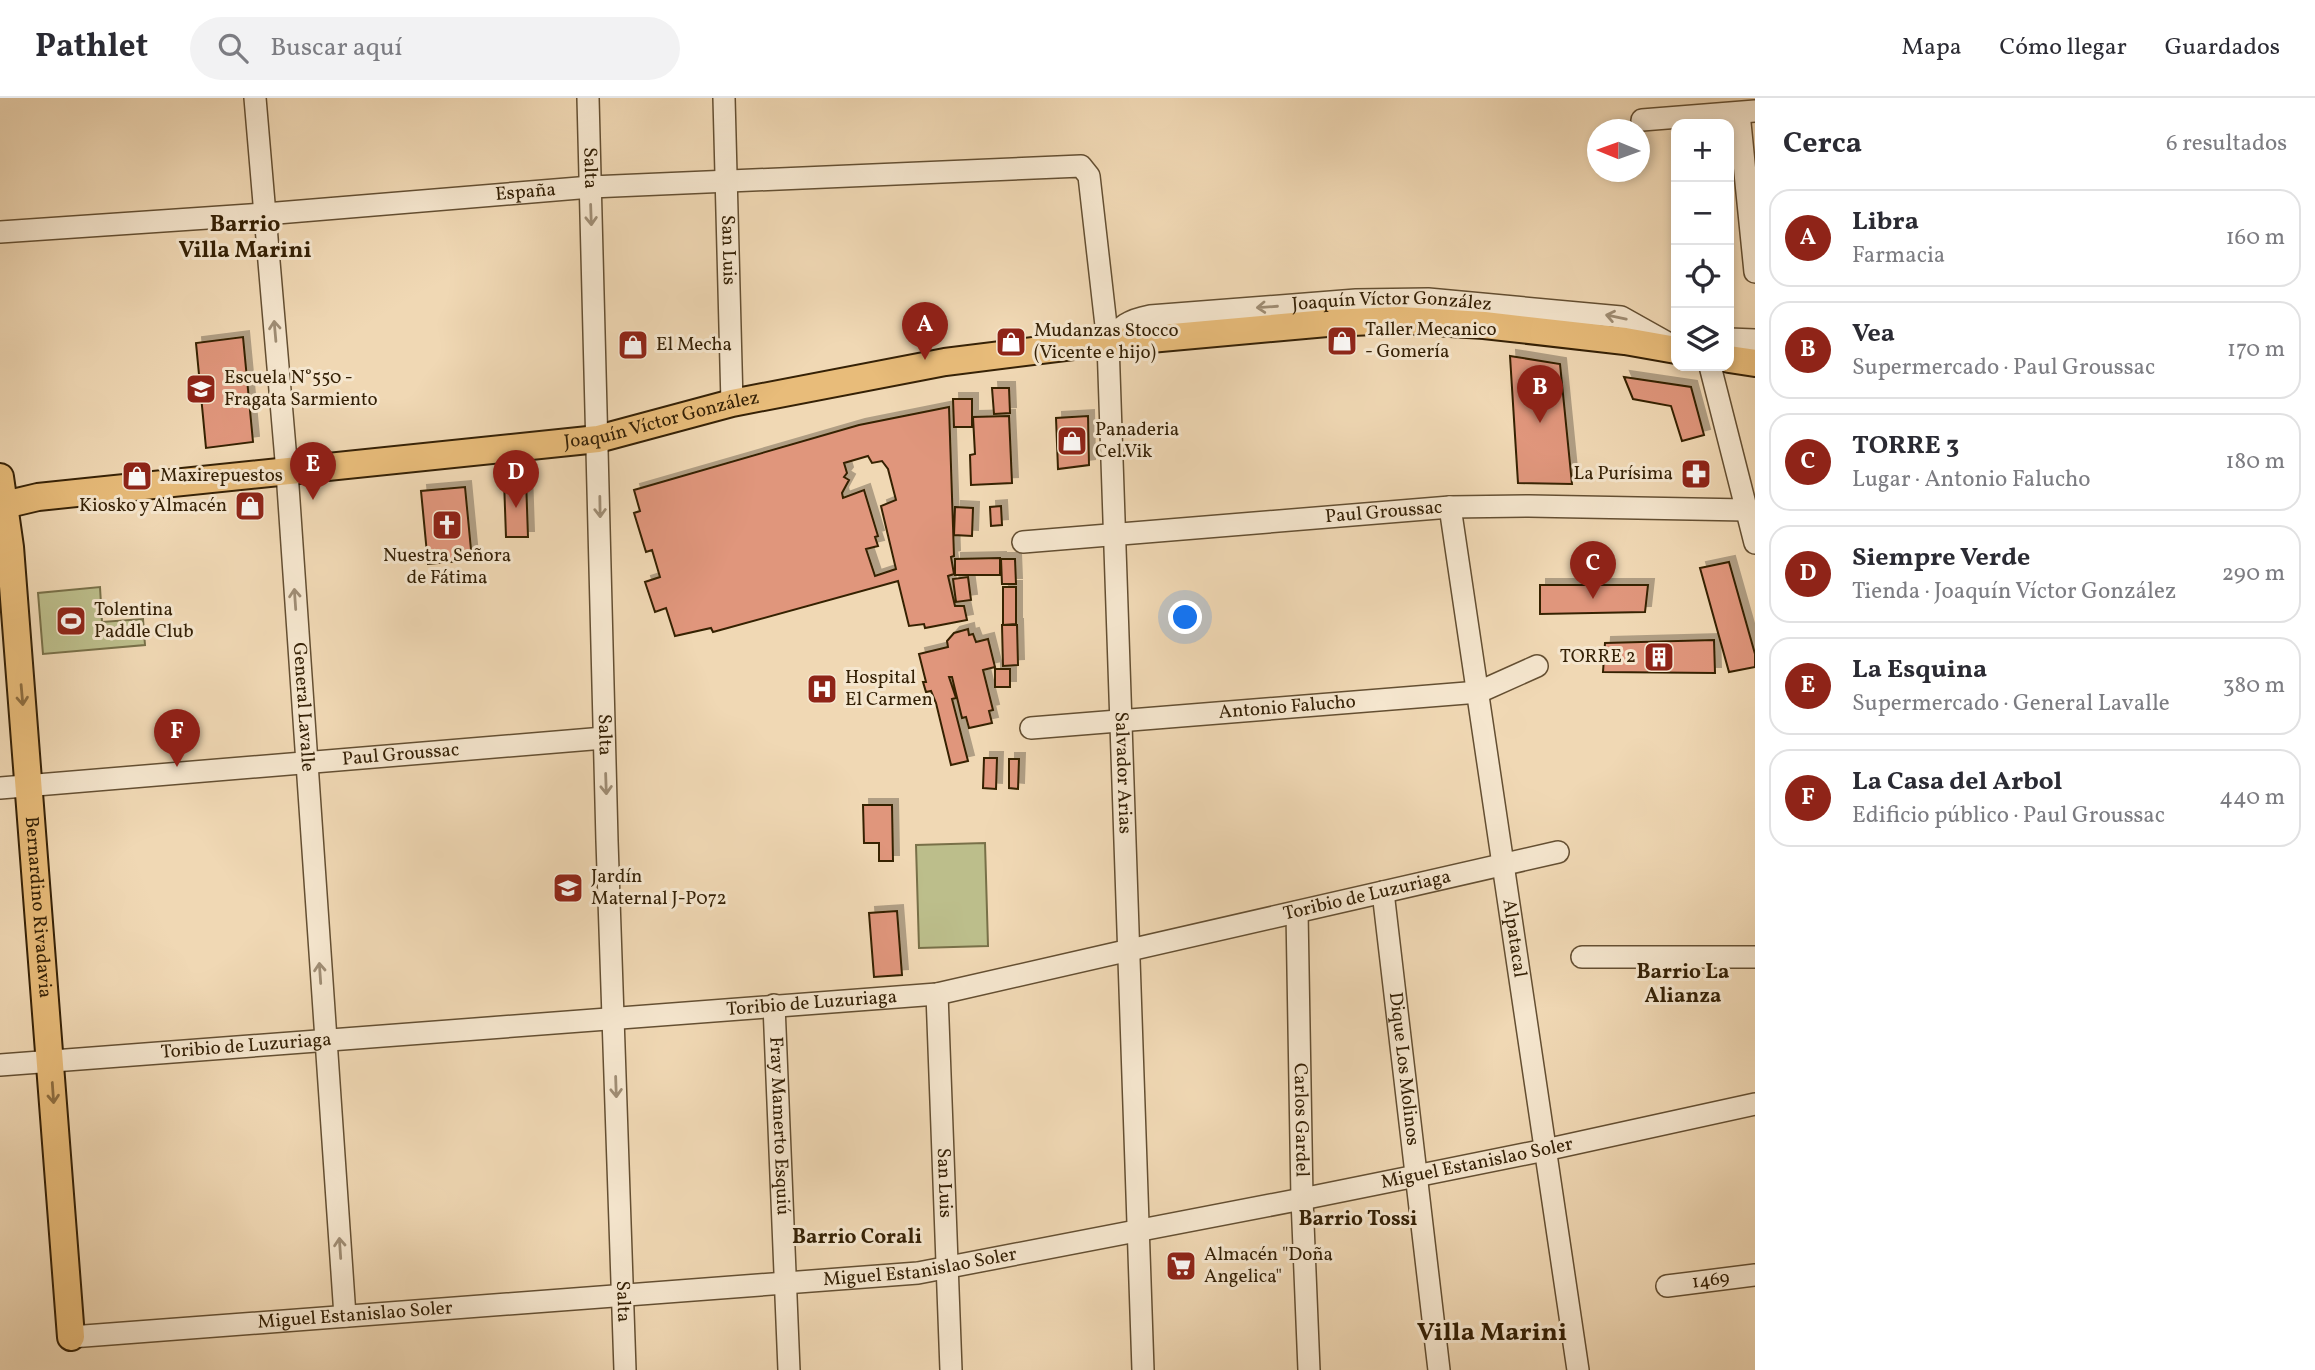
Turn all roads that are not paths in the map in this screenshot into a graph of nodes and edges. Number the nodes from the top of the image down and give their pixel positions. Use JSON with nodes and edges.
{"nodes":[{"id":1,"x":255,"y":98,"type":"edge"},
{"id":2,"x":588,"y":98,"type":"edge"},
{"id":3,"x":724,"y":98,"type":"edge"},
{"id":4,"x":1747,"y":112,"type":"edge"},
{"id":5,"x":1650,"y":119,"type":"edge"},
{"id":6,"x":1089,"y":176,"type":"joint"},
{"id":7,"x":726,"y":180,"type":"junction"},
{"id":8,"x":591,"y":187,"type":"junction"},
{"id":9,"x":265,"y":214,"type":"junction"},
{"id":10,"x":0,"y":232,"type":"edge"},
{"id":11,"x":1755,"y":272,"type":"edge"},
{"id":12,"x":1734,"y":339,"type":"edge"},
{"id":13,"x":1755,"y":340,"type":"edge"},
{"id":14,"x":1108,"y":343,"type":"junction"},
{"id":15,"x":1671,"y":348,"type":"edge"},
{"id":16,"x":1734,"y":360,"type":"edge"},
{"id":17,"x":1755,"y":363,"type":"edge"},
{"id":18,"x":1711,"y":371,"type":"edge"},
{"id":19,"x":732,"y":403,"type":"junction"},
{"id":20,"x":598,"y":439,"type":"junction"},
{"id":21,"x":287,"y":472,"type":"junction"},
{"id":22,"x":0,"y":477,"type":"edge"},
{"id":23,"x":2,"y":505,"type":"edge"},
{"id":24,"x":1450,"y":507,"type":"junction"},
{"id":25,"x":1746,"y":510,"type":"junction"},
{"id":26,"x":1115,"y":535,"type":"junction"},
{"id":27,"x":1023,"y":542,"type":"dead end"},
{"id":28,"x":1755,"y":543,"type":"edge"},
{"id":29,"x":1537,"y":666,"type":"dead end"},
{"id":30,"x":1479,"y":692,"type":"junction"},
{"id":31,"x":1121,"y":721,"type":"junction"},
{"id":32,"x":1031,"y":728,"type":"dead end"},
{"id":33,"x":604,"y":738,"type":"junction"},
{"id":34,"x":305,"y":761,"type":"junction"},
{"id":35,"x":29,"y":786,"type":"junction"},
{"id":36,"x":0,"y":788,"type":"edge"},
{"id":37,"x":1558,"y":852,"type":"dead end"},
{"id":38,"x":1504,"y":864,"type":"junction"},
{"id":39,"x":1383,"y":892,"type":"junction"},
{"id":40,"x":1297,"y":912,"type":"junction"},
{"id":41,"x":1129,"y":949,"type":"junction"},
{"id":42,"x":1582,"y":957,"type":"dead end"},
{"id":43,"x":1755,"y":957,"type":"edge"},
{"id":44,"x":937,"y":994,"type":"junction"},
{"id":45,"x":774,"y":1005,"type":"junction"},
{"id":46,"x":613,"y":1018,"type":"junction"},
{"id":47,"x":325,"y":1041,"type":"junction"},
{"id":48,"x":50,"y":1061,"type":"junction"},
{"id":49,"x":0,"y":1065,"type":"edge"},
{"id":50,"x":1755,"y":1104,"type":"edge"},
{"id":51,"x":1545,"y":1150,"type":"junction"},
{"id":52,"x":1417,"y":1175,"type":"junction"},
{"id":53,"x":1302,"y":1199,"type":"junction"},
{"id":54,"x":1140,"y":1231,"type":"junction"},
{"id":55,"x":948,"y":1268,"type":"junction"},
{"id":56,"x":1755,"y":1275,"type":"edge"},
{"id":57,"x":786,"y":1282,"type":"junction"},
{"id":58,"x":1667,"y":1286,"type":"dead end"},
{"id":59,"x":622,"y":1295,"type":"junction"},
{"id":60,"x":345,"y":1316,"type":"junction"},
{"id":61,"x":71,"y":1337,"type":"joint"},
{"id":62,"x":625,"y":1370,"type":"edge"},
{"id":63,"x":789,"y":1370,"type":"edge"},
{"id":64,"x":951,"y":1370,"type":"edge"},
{"id":65,"x":1143,"y":1370,"type":"edge"},
{"id":66,"x":1309,"y":1370,"type":"edge"},
{"id":67,"x":1439,"y":1370,"type":"edge"},
{"id":68,"x":1578,"y":1370,"type":"edge"}],
"edges":[{"from":1,"to":9,"type":"street","name":"General Lavalle"},
{"from":2,"to":8,"type":"street","name":"Salta"},
{"from":3,"to":7,"type":"street","name":"San Luis"},
{"from":4,"to":5,"type":"street"},
{"from":4,"to":11,"type":"street"},
{"from":6,"to":7,"type":"street","name":"España"},
{"from":6,"to":14,"type":"street","name":"Salvador Arias"},
{"from":7,"to":8,"type":"street","name":"España"},
{"from":7,"to":19,"type":"street","name":"San Luis"},
{"from":8,"to":9,"type":"street","name":"España"},
{"from":8,"to":20,"type":"street","name":"Salta","one_way":true},
{"from":9,"to":10,"type":"street","name":"España"},
{"from":21,"to":9,"type":"street","name":"General Lavalle","one_way":true},
{"from":12,"to":13,"type":"street"},
{"from":14,"to":15,"type":"main road","name":"Joaquín Víctor González"},
{"from":14,"to":19,"type":"main road","name":"Joaquín Víctor González"},
{"from":14,"to":26,"type":"street","name":"Salvador Arias"},
{"from":16,"to":17,"type":"main road"},
{"from":18,"to":25,"type":"street"},
{"from":19,"to":20,"type":"main road","name":"Joaquín Víctor González"},
{"from":20,"to":21,"type":"main road","name":"Joaquín Víctor González"},
{"from":20,"to":33,"type":"street","name":"Salta","one_way":true},
{"from":21,"to":23,"type":"main road","name":"Joaquín Víctor González"},
{"from":34,"to":21,"type":"street","name":"General Lavalle","one_way":true},
{"from":22,"to":23,"type":"main road","name":"Bernardino Rivadavia"},
{"from":23,"to":35,"type":"main road","name":"Bernardino Rivadavia","one_way":true},
{"from":24,"to":25,"type":"street","name":"Paul Groussac"},
{"from":24,"to":26,"type":"street","name":"Paul Groussac"},
{"from":24,"to":30,"type":"street","name":"Alpatacal"},
{"from":25,"to":28,"type":"street"},
{"from":26,"to":27,"type":"street","name":"Paul Groussac"},
{"from":26,"to":31,"type":"street","name":"Salvador Arias"},
{"from":29,"to":30,"type":"street","name":"Antonio Falucho"},
{"from":30,"to":31,"type":"street","name":"Antonio Falucho"},
{"from":30,"to":38,"type":"street","name":"Alpatacal"},
{"from":31,"to":32,"type":"street","name":"Antonio Falucho"},
{"from":31,"to":41,"type":"street","name":"Salvador Arias"},
{"from":33,"to":34,"type":"street","name":"Paul Groussac"},
{"from":33,"to":46,"type":"street","name":"Salta","one_way":true},
{"from":34,"to":35,"type":"street","name":"Paul Groussac"},
{"from":47,"to":34,"type":"street","name":"General Lavalle","one_way":true},
{"from":35,"to":36,"type":"street","name":"Paul Groussac"},
{"from":35,"to":48,"type":"main road","name":"Bernardino Rivadavia"},
{"from":37,"to":38,"type":"street","name":"Toribio de Luzuriaga"},
{"from":38,"to":39,"type":"street","name":"Toribio de Luzuriaga"},
{"from":38,"to":51,"type":"street","name":"Alpatacal"},
{"from":39,"to":40,"type":"street","name":"Toribio de Luzuriaga"},
{"from":39,"to":52,"type":"street","name":"Dique Los Molinos"},
{"from":40,"to":41,"type":"street","name":"Toribio de Luzuriaga"},
{"from":40,"to":53,"type":"street","name":"Carlos Gardel"},
{"from":41,"to":44,"type":"street","name":"Toribio de Luzuriaga"},
{"from":41,"to":54,"type":"street","name":"Salvador Arias"},
{"from":42,"to":43,"type":"street"},
{"from":44,"to":45,"type":"street","name":"Toribio de Luzuriaga"},
{"from":44,"to":55,"type":"street","name":"San Luis"},
{"from":45,"to":46,"type":"street","name":"Toribio de Luzuriaga"},
{"from":45,"to":57,"type":"street","name":"Fray Mamerto Esquiú"},
{"from":46,"to":47,"type":"street","name":"Toribio de Luzuriaga"},
{"from":46,"to":59,"type":"street","name":"Salta","one_way":true},
{"from":47,"to":48,"type":"street","name":"Toribio de Luzuriaga"},
{"from":60,"to":47,"type":"street","name":"General Lavalle","one_way":true},
{"from":48,"to":49,"type":"street","name":"Toribio de Luzuriaga"},
{"from":48,"to":61,"type":"main road","name":"Bernardino Rivadavia","one_way":true},
{"from":50,"to":51,"type":"street","name":"Miguel Estanislao Soler"},
{"from":51,"to":52,"type":"street","name":"Miguel Estanislao Soler"},
{"from":51,"to":68,"type":"street","name":"Alpatacal"},
{"from":52,"to":53,"type":"street","name":"Miguel Estanislao Soler"},
{"from":52,"to":67,"type":"street","name":"Dique Los Molinos"},
{"from":53,"to":54,"type":"street","name":"Miguel Estanislao Soler"},
{"from":53,"to":66,"type":"street","name":"Carlos Gardel"},
{"from":54,"to":55,"type":"street","name":"Miguel Estanislao Soler"},
{"from":54,"to":65,"type":"street","name":"Salvador Arias"},
{"from":55,"to":57,"type":"street","name":"Miguel Estanislao Soler"},
{"from":55,"to":64,"type":"street","name":"San Luis"},
{"from":56,"to":58,"type":"street","name":"1469"},
{"from":57,"to":59,"type":"street","name":"Miguel Estanislao Soler"},
{"from":57,"to":63,"type":"street","name":"Fray Mamerto Esquiú"},
{"from":59,"to":60,"type":"street","name":"Miguel Estanislao Soler"},
{"from":59,"to":62,"type":"street","name":"Salta"},
{"from":60,"to":61,"type":"street","name":"Miguel Estanislao Soler"}]}
